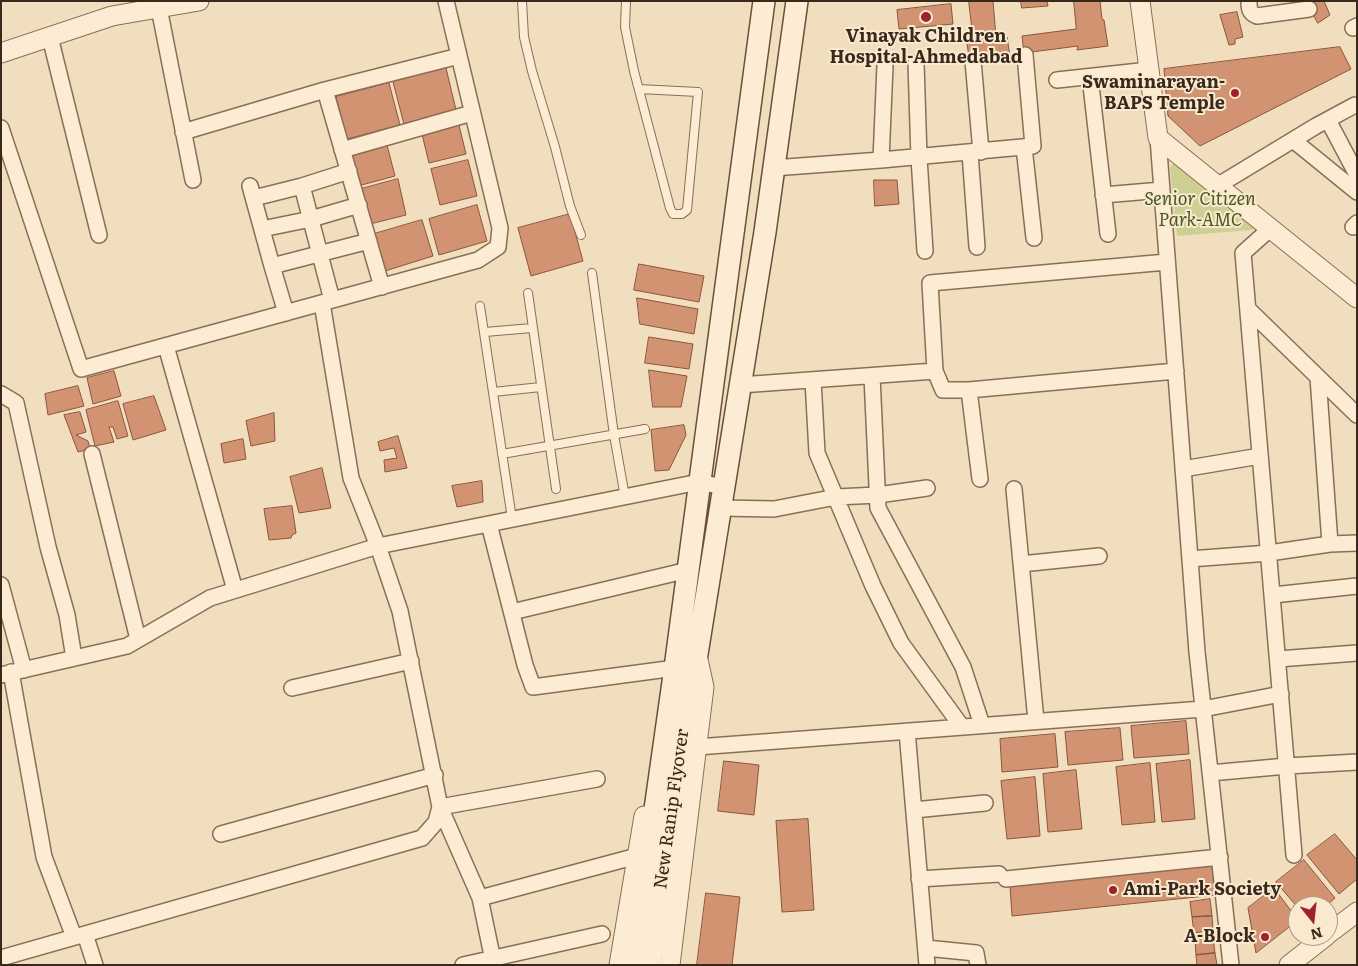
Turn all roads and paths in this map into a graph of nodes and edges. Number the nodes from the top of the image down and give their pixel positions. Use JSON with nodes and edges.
{"nodes":[{"id":1,"x":199,"y":1,"type":"edge"},
{"id":2,"x":446,"y":1,"type":"edge"},
{"id":3,"x":522,"y":1,"type":"edge"},
{"id":4,"x":626,"y":1,"type":"edge"},
{"id":5,"x":764,"y":1,"type":"edge"},
{"id":6,"x":797,"y":1,"type":"edge"},
{"id":7,"x":1140,"y":1,"type":"edge"},
{"id":8,"x":1249,"y":1,"type":"edge"},
{"id":9,"x":159,"y":8,"type":"junction"},
{"id":10,"x":1309,"y":9,"type":"dead end"},
{"id":11,"x":50,"y":37,"type":"junction"},
{"id":12,"x":1,"y":53,"type":"edge"},
{"id":13,"x":1025,"y":55,"type":"dead end"},
{"id":14,"x":459,"y":56,"type":"junction"},
{"id":15,"x":973,"y":61,"type":"dead end"},
{"id":16,"x":916,"y":63,"type":"dead end"},
{"id":17,"x":885,"y":66,"type":"dead end"},
{"id":18,"x":1149,"y":70,"type":"junction"},
{"id":19,"x":1090,"y":76,"type":"junction"},
{"id":20,"x":1057,"y":80,"type":"dead end"},
{"id":21,"x":639,"y":89,"type":"junction"},
{"id":22,"x":325,"y":90,"type":"junction"},
{"id":23,"x":1355,"y":106,"type":"dead end"},
{"id":24,"x":472,"y":113,"type":"junction"},
{"id":25,"x":1328,"y":120,"type":"junction"},
{"id":26,"x":1,"y":128,"type":"edge"},
{"id":27,"x":183,"y":132,"type":"junction"},
{"id":28,"x":1158,"y":138,"type":"junction"},
{"id":29,"x":1293,"y":140,"type":"junction"},
{"id":30,"x":1024,"y":147,"type":"junction"},
{"id":31,"x":342,"y":150,"type":"junction"},
{"id":32,"x":976,"y":152,"type":"junction"},
{"id":33,"x":919,"y":158,"type":"junction"},
{"id":34,"x":880,"y":160,"type":"junction"},
{"id":35,"x":774,"y":168,"type":"junction"},
{"id":36,"x":349,"y":171,"type":"junction"},
{"id":37,"x":1357,"y":175,"type":"edge"},
{"id":38,"x":193,"y":180,"type":"dead end"},
{"id":39,"x":302,"y":186,"type":"junction"},
{"id":40,"x":1217,"y":186,"type":"junction"},
{"id":41,"x":1162,"y":190,"type":"junction"},
{"id":42,"x":1357,"y":192,"type":"edge"},
{"id":43,"x":1103,"y":196,"type":"junction"},
{"id":44,"x":359,"y":205,"type":"junction"},
{"id":45,"x":310,"y":219,"type":"junction"},
{"id":46,"x":1271,"y":228,"type":"junction"},
{"id":47,"x":262,"y":229,"type":"junction"},
{"id":48,"x":1108,"y":234,"type":"dead end"},
{"id":49,"x":99,"y":235,"type":"dead end"},
{"id":50,"x":580,"y":235,"type":"dead end"},
{"id":51,"x":1034,"y":238,"type":"dead end"},
{"id":52,"x":369,"y":240,"type":"junction"},
{"id":53,"x":977,"y":247,"type":"dead end"},
{"id":54,"x":926,"y":251,"type":"dead end"},
{"id":55,"x":320,"y":255,"type":"junction"},
{"id":56,"x":1167,"y":262,"type":"junction"},
{"id":57,"x":272,"y":266,"type":"junction"},
{"id":58,"x":592,"y":273,"type":"dead end"},
{"id":59,"x":382,"y":287,"type":"junction"},
{"id":60,"x":528,"y":293,"type":"dead end"},
{"id":61,"x":1356,"y":297,"type":"edge"},
{"id":62,"x":327,"y":302,"type":"junction"},
{"id":63,"x":480,"y":306,"type":"dead end"},
{"id":64,"x":1248,"y":309,"type":"junction"},
{"id":65,"x":286,"y":313,"type":"junction"},
{"id":66,"x":532,"y":328,"type":"junction"},
{"id":67,"x":485,"y":332,"type":"junction"},
{"id":68,"x":166,"y":346,"type":"junction"},
{"id":69,"x":1176,"y":371,"type":"junction"},
{"id":70,"x":936,"y":372,"type":"junction"},
{"id":71,"x":872,"y":376,"type":"junction"},
{"id":72,"x":1318,"y":377,"type":"junction"},
{"id":73,"x":812,"y":380,"type":"junction"},
{"id":74,"x":740,"y":385,"type":"junction"},
{"id":75,"x":541,"y":387,"type":"junction"},
{"id":76,"x":969,"y":390,"type":"junction"},
{"id":77,"x":493,"y":392,"type":"junction"},
{"id":78,"x":1,"y":394,"type":"edge"},
{"id":79,"x":16,"y":404,"type":"junction"},
{"id":80,"x":1,"y":410,"type":"edge"},
{"id":81,"x":1357,"y":415,"type":"edge"},
{"id":82,"x":644,"y":429,"type":"dead end"},
{"id":83,"x":614,"y":435,"type":"junction"},
{"id":84,"x":549,"y":446,"type":"junction"},
{"id":85,"x":92,"y":454,"type":"dead end"},
{"id":86,"x":502,"y":454,"type":"junction"},
{"id":87,"x":1260,"y":456,"type":"junction"},
{"id":88,"x":1183,"y":469,"type":"junction"},
{"id":89,"x":980,"y":479,"type":"dead end"},
{"id":90,"x":699,"y":482,"type":"junction"},
{"id":91,"x":723,"y":487,"type":"junction"},
{"id":92,"x":556,"y":488,"type":"dead end"},
{"id":93,"x":927,"y":488,"type":"dead end"},
{"id":94,"x":1014,"y":489,"type":"dead end"},
{"id":95,"x":878,"y":495,"type":"junction"},
{"id":96,"x":625,"y":497,"type":"junction"},
{"id":97,"x":836,"y":497,"type":"junction"},
{"id":98,"x":720,"y":508,"type":"junction"},
{"id":99,"x":512,"y":520,"type":"junction"},
{"id":100,"x":489,"y":524,"type":"junction"},
{"id":101,"x":1357,"y":543,"type":"edge"},
{"id":102,"x":1330,"y":544,"type":"junction"},
{"id":103,"x":378,"y":546,"type":"junction"},
{"id":104,"x":1269,"y":553,"type":"junction"},
{"id":105,"x":1099,"y":556,"type":"dead end"},
{"id":106,"x":1190,"y":559,"type":"junction"},
{"id":107,"x":1021,"y":564,"type":"junction"},
{"id":108,"x":688,"y":570,"type":"junction"},
{"id":109,"x":1,"y":585,"type":"edge"},
{"id":110,"x":1357,"y":586,"type":"edge"},
{"id":111,"x":235,"y":590,"type":"junction"},
{"id":112,"x":1273,"y":595,"type":"junction"},
{"id":113,"x":512,"y":612,"type":"junction"},
{"id":114,"x":138,"y":639,"type":"junction"},
{"id":115,"x":1357,"y":652,"type":"edge"},
{"id":116,"x":697,"y":654,"type":"junction"},
{"id":117,"x":74,"y":658,"type":"junction"},
{"id":118,"x":1278,"y":659,"type":"junction"},
{"id":119,"x":410,"y":661,"type":"junction"},
{"id":120,"x":675,"y":668,"type":"junction"},
{"id":121,"x":12,"y":672,"type":"edge"},
{"id":122,"x":292,"y":688,"type":"dead end"},
{"id":123,"x":1281,"y":694,"type":"junction"},
{"id":124,"x":679,"y":695,"type":"junction"},
{"id":125,"x":1203,"y":709,"type":"junction"},
{"id":126,"x":1036,"y":722,"type":"junction"},
{"id":127,"x":982,"y":725,"type":"junction"},
{"id":128,"x":962,"y":727,"type":"junction"},
{"id":129,"x":907,"y":731,"type":"junction"},
{"id":130,"x":697,"y":746,"type":"junction"},
{"id":131,"x":1357,"y":762,"type":"edge"},
{"id":132,"x":1287,"y":766,"type":"junction"},
{"id":133,"x":1210,"y":773,"type":"junction"},
{"id":134,"x":435,"y":775,"type":"junction"},
{"id":135,"x":597,"y":779,"type":"dead end"},
{"id":136,"x":985,"y":803,"type":"dead end"},
{"id":137,"x":440,"y":807,"type":"junction"},
{"id":138,"x":914,"y":810,"type":"junction"},
{"id":139,"x":221,"y":834,"type":"dead end"},
{"id":140,"x":1294,"y":855,"type":"dead end"},
{"id":141,"x":637,"y":856,"type":"junction"},
{"id":142,"x":1220,"y":857,"type":"junction"},
{"id":143,"x":920,"y":878,"type":"junction"},
{"id":144,"x":480,"y":898,"type":"junction"},
{"id":145,"x":1357,"y":912,"type":"edge"},
{"id":146,"x":1338,"y":927,"type":"edge"},
{"id":147,"x":602,"y":934,"type":"dead end"},
{"id":148,"x":79,"y":936,"type":"junction"},
{"id":149,"x":1313,"y":946,"type":"edge"},
{"id":150,"x":926,"y":948,"type":"junction"},
{"id":151,"x":1,"y":958,"type":"edge"},
{"id":152,"x":493,"y":962,"type":"edge"},
{"id":153,"x":4,"y":965,"type":"edge"},
{"id":154,"x":95,"y":965,"type":"edge"},
{"id":155,"x":463,"y":965,"type":"edge"},
{"id":156,"x":619,"y":965,"type":"edge"},
{"id":157,"x":633,"y":965,"type":"edge"},
{"id":158,"x":650,"y":965,"type":"edge"},
{"id":159,"x":670,"y":965,"type":"edge"},
{"id":160,"x":927,"y":965,"type":"edge"},
{"id":161,"x":978,"y":965,"type":"edge"},
{"id":162,"x":1231,"y":965,"type":"edge"},
{"id":163,"x":1290,"y":965,"type":"edge"}],
"edges":[{"from":1,"to":9,"type":"street"},
{"from":2,"to":14,"type":"street"},
{"from":3,"to":50,"type":"lane"},
{"from":4,"to":21,"type":"lane"},
{"from":5,"to":90,"type":"main road","name":"New Ranip Flyover"},
{"from":6,"to":35,"type":"main road","name":"New Ranip Flyover"},
{"from":7,"to":18,"type":"street"},
{"from":8,"to":10,"type":"street"},
{"from":9,"to":11,"type":"street"},
{"from":9,"to":27,"type":"street"},
{"from":11,"to":12,"type":"street"},
{"from":11,"to":49,"type":"street"},
{"from":13,"to":30,"type":"street"},
{"from":14,"to":22,"type":"street"},
{"from":14,"to":24,"type":"street"},
{"from":15,"to":32,"type":"street"},
{"from":16,"to":33,"type":"street"},
{"from":17,"to":34,"type":"street"},
{"from":18,"to":19,"type":"street"},
{"from":18,"to":28,"type":"street"},
{"from":19,"to":20,"type":"street"},
{"from":19,"to":43,"type":"street"},
{"from":21,"to":21,"type":"lane"},
{"from":22,"to":27,"type":"street"},
{"from":22,"to":31,"type":"street"},
{"from":23,"to":25,"type":"street"},
{"from":24,"to":31,"type":"street"},
{"from":24,"to":59,"type":"street"},
{"from":25,"to":29,"type":"street"},
{"from":25,"to":37,"type":"street"},
{"from":26,"to":68,"type":"street"},
{"from":27,"to":38,"type":"street"},
{"from":28,"to":40,"type":"street"},
{"from":28,"to":41,"type":"street"},
{"from":29,"to":40,"type":"street"},
{"from":29,"to":42,"type":"street"},
{"from":30,"to":32,"type":"street"},
{"from":30,"to":51,"type":"street"},
{"from":31,"to":36,"type":"street"},
{"from":32,"to":33,"type":"street"},
{"from":32,"to":53,"type":"street"},
{"from":33,"to":34,"type":"street"},
{"from":33,"to":54,"type":"street"},
{"from":34,"to":35,"type":"street"},
{"from":35,"to":74,"type":"main road","name":"New Ranip Flyover"},
{"from":36,"to":39,"type":"street"},
{"from":36,"to":44,"type":"street"},
{"from":39,"to":45,"type":"street"},
{"from":39,"to":47,"type":"street"},
{"from":40,"to":46,"type":"street"},
{"from":41,"to":43,"type":"street"},
{"from":41,"to":56,"type":"street"},
{"from":43,"to":48,"type":"street"},
{"from":44,"to":45,"type":"street"},
{"from":44,"to":52,"type":"street"},
{"from":45,"to":47,"type":"street"},
{"from":45,"to":55,"type":"street"},
{"from":46,"to":61,"type":"street"},
{"from":46,"to":64,"type":"street"},
{"from":47,"to":57,"type":"street"},
{"from":52,"to":55,"type":"street"},
{"from":52,"to":59,"type":"street"},
{"from":55,"to":57,"type":"street"},
{"from":55,"to":62,"type":"street"},
{"from":56,"to":69,"type":"street"},
{"from":56,"to":70,"type":"street"},
{"from":57,"to":65,"type":"street"},
{"from":58,"to":83,"type":"lane"},
{"from":59,"to":62,"type":"street"},
{"from":60,"to":66,"type":"lane"},
{"from":62,"to":65,"type":"street"},
{"from":62,"to":103,"type":"street"},
{"from":63,"to":67,"type":"lane"},
{"from":64,"to":72,"type":"street"},
{"from":64,"to":87,"type":"street"},
{"from":65,"to":68,"type":"street"},
{"from":66,"to":67,"type":"lane"},
{"from":66,"to":75,"type":"lane"},
{"from":67,"to":77,"type":"lane"},
{"from":68,"to":111,"type":"street"},
{"from":69,"to":76,"type":"street"},
{"from":69,"to":88,"type":"street"},
{"from":70,"to":71,"type":"street"},
{"from":70,"to":76,"type":"street"},
{"from":71,"to":73,"type":"street"},
{"from":71,"to":95,"type":"street"},
{"from":72,"to":81,"type":"street"},
{"from":72,"to":102,"type":"street"},
{"from":73,"to":74,"type":"street"},
{"from":73,"to":97,"type":"street"},
{"from":74,"to":91,"type":"main road","name":"New Ranip Flyover"},
{"from":75,"to":77,"type":"lane"},
{"from":75,"to":84,"type":"lane"},
{"from":76,"to":89,"type":"street"},
{"from":77,"to":86,"type":"lane"},
{"from":78,"to":79,"type":"street"},
{"from":79,"to":80,"type":"street"},
{"from":79,"to":117,"type":"street"},
{"from":82,"to":83,"type":"lane"},
{"from":83,"to":84,"type":"lane"},
{"from":83,"to":96,"type":"lane"},
{"from":84,"to":86,"type":"lane"},
{"from":84,"to":92,"type":"lane"},
{"from":85,"to":114,"type":"street"},
{"from":86,"to":99,"type":"lane"},
{"from":87,"to":88,"type":"street"},
{"from":87,"to":104,"type":"street"},
{"from":88,"to":106,"type":"street"},
{"from":90,"to":91,"type":"street"},
{"from":90,"to":96,"type":"street"},
{"from":90,"to":108,"type":"main road","name":"New Ranip Flyover"},
{"from":91,"to":98,"type":"main road","name":"New Ranip Flyover"},
{"from":93,"to":95,"type":"street"},
{"from":94,"to":107,"type":"street"},
{"from":95,"to":97,"type":"street"},
{"from":95,"to":127,"type":"street"},
{"from":96,"to":99,"type":"street"},
{"from":97,"to":98,"type":"street"},
{"from":97,"to":128,"type":"street"},
{"from":98,"to":116,"type":"main road","name":"New Ranip Flyover"},
{"from":99,"to":100,"type":"street"},
{"from":100,"to":103,"type":"street"},
{"from":100,"to":113,"type":"street"},
{"from":101,"to":102,"type":"street"},
{"from":102,"to":104,"type":"street"},
{"from":103,"to":111,"type":"street"},
{"from":103,"to":119,"type":"street"},
{"from":104,"to":106,"type":"street"},
{"from":104,"to":112,"type":"street"},
{"from":105,"to":107,"type":"street"},
{"from":106,"to":125,"type":"street"},
{"from":107,"to":126,"type":"street"},
{"from":108,"to":113,"type":"street"},
{"from":108,"to":120,"type":"main road","name":"New Ranip Flyover"},
{"from":109,"to":121,"type":"street"},
{"from":110,"to":112,"type":"street"},
{"from":111,"to":114,"type":"street"},
{"from":112,"to":118,"type":"street"},
{"from":113,"to":120,"type":"street"},
{"from":114,"to":117,"type":"street"},
{"from":115,"to":118,"type":"street"},
{"from":116,"to":124,"type":"main road","name":"New Ranip Flyover"},
{"from":116,"to":130,"type":"street"},
{"from":117,"to":121,"type":"street"},
{"from":118,"to":123,"type":"street"},
{"from":119,"to":122,"type":"street"},
{"from":119,"to":134,"type":"street"},
{"from":120,"to":124,"type":"main road","name":"New Ranip Flyover"},
{"from":120,"to":141,"type":"street"},
{"from":121,"to":148,"type":"street"},
{"from":123,"to":125,"type":"street"},
{"from":123,"to":132,"type":"street"},
{"from":124,"to":157,"type":"main road","name":"New Ranip Flyover"},
{"from":124,"to":158,"type":"main road","name":"New Ranip Flyover"},
{"from":125,"to":126,"type":"street"},
{"from":125,"to":133,"type":"street"},
{"from":126,"to":127,"type":"street"},
{"from":127,"to":128,"type":"street"},
{"from":128,"to":129,"type":"street"},
{"from":129,"to":130,"type":"street"},
{"from":129,"to":138,"type":"street"},
{"from":130,"to":159,"type":"street"},
{"from":131,"to":132,"type":"street"},
{"from":132,"to":133,"type":"street"},
{"from":132,"to":140,"type":"street"},
{"from":133,"to":142,"type":"street"},
{"from":134,"to":137,"type":"street"},
{"from":134,"to":139,"type":"street"},
{"from":135,"to":137,"type":"street"},
{"from":136,"to":138,"type":"street"},
{"from":137,"to":144,"type":"street"},
{"from":137,"to":148,"type":"street"},
{"from":138,"to":143,"type":"street"},
{"from":141,"to":144,"type":"street"},
{"from":141,"to":156,"type":"street"},
{"from":142,"to":143,"type":"street"},
{"from":142,"to":162,"type":"street"},
{"from":143,"to":150,"type":"street"},
{"from":144,"to":152,"type":"street"},
{"from":145,"to":146,"type":"street"},
{"from":147,"to":152,"type":"street"},
{"from":148,"to":151,"type":"street"},
{"from":148,"to":154,"type":"street"},
{"from":149,"to":163,"type":"street"},
{"from":150,"to":160,"type":"street"},
{"from":150,"to":161,"type":"street"},
{"from":151,"to":153,"type":"street"},
{"from":152,"to":155,"type":"street"}]}
